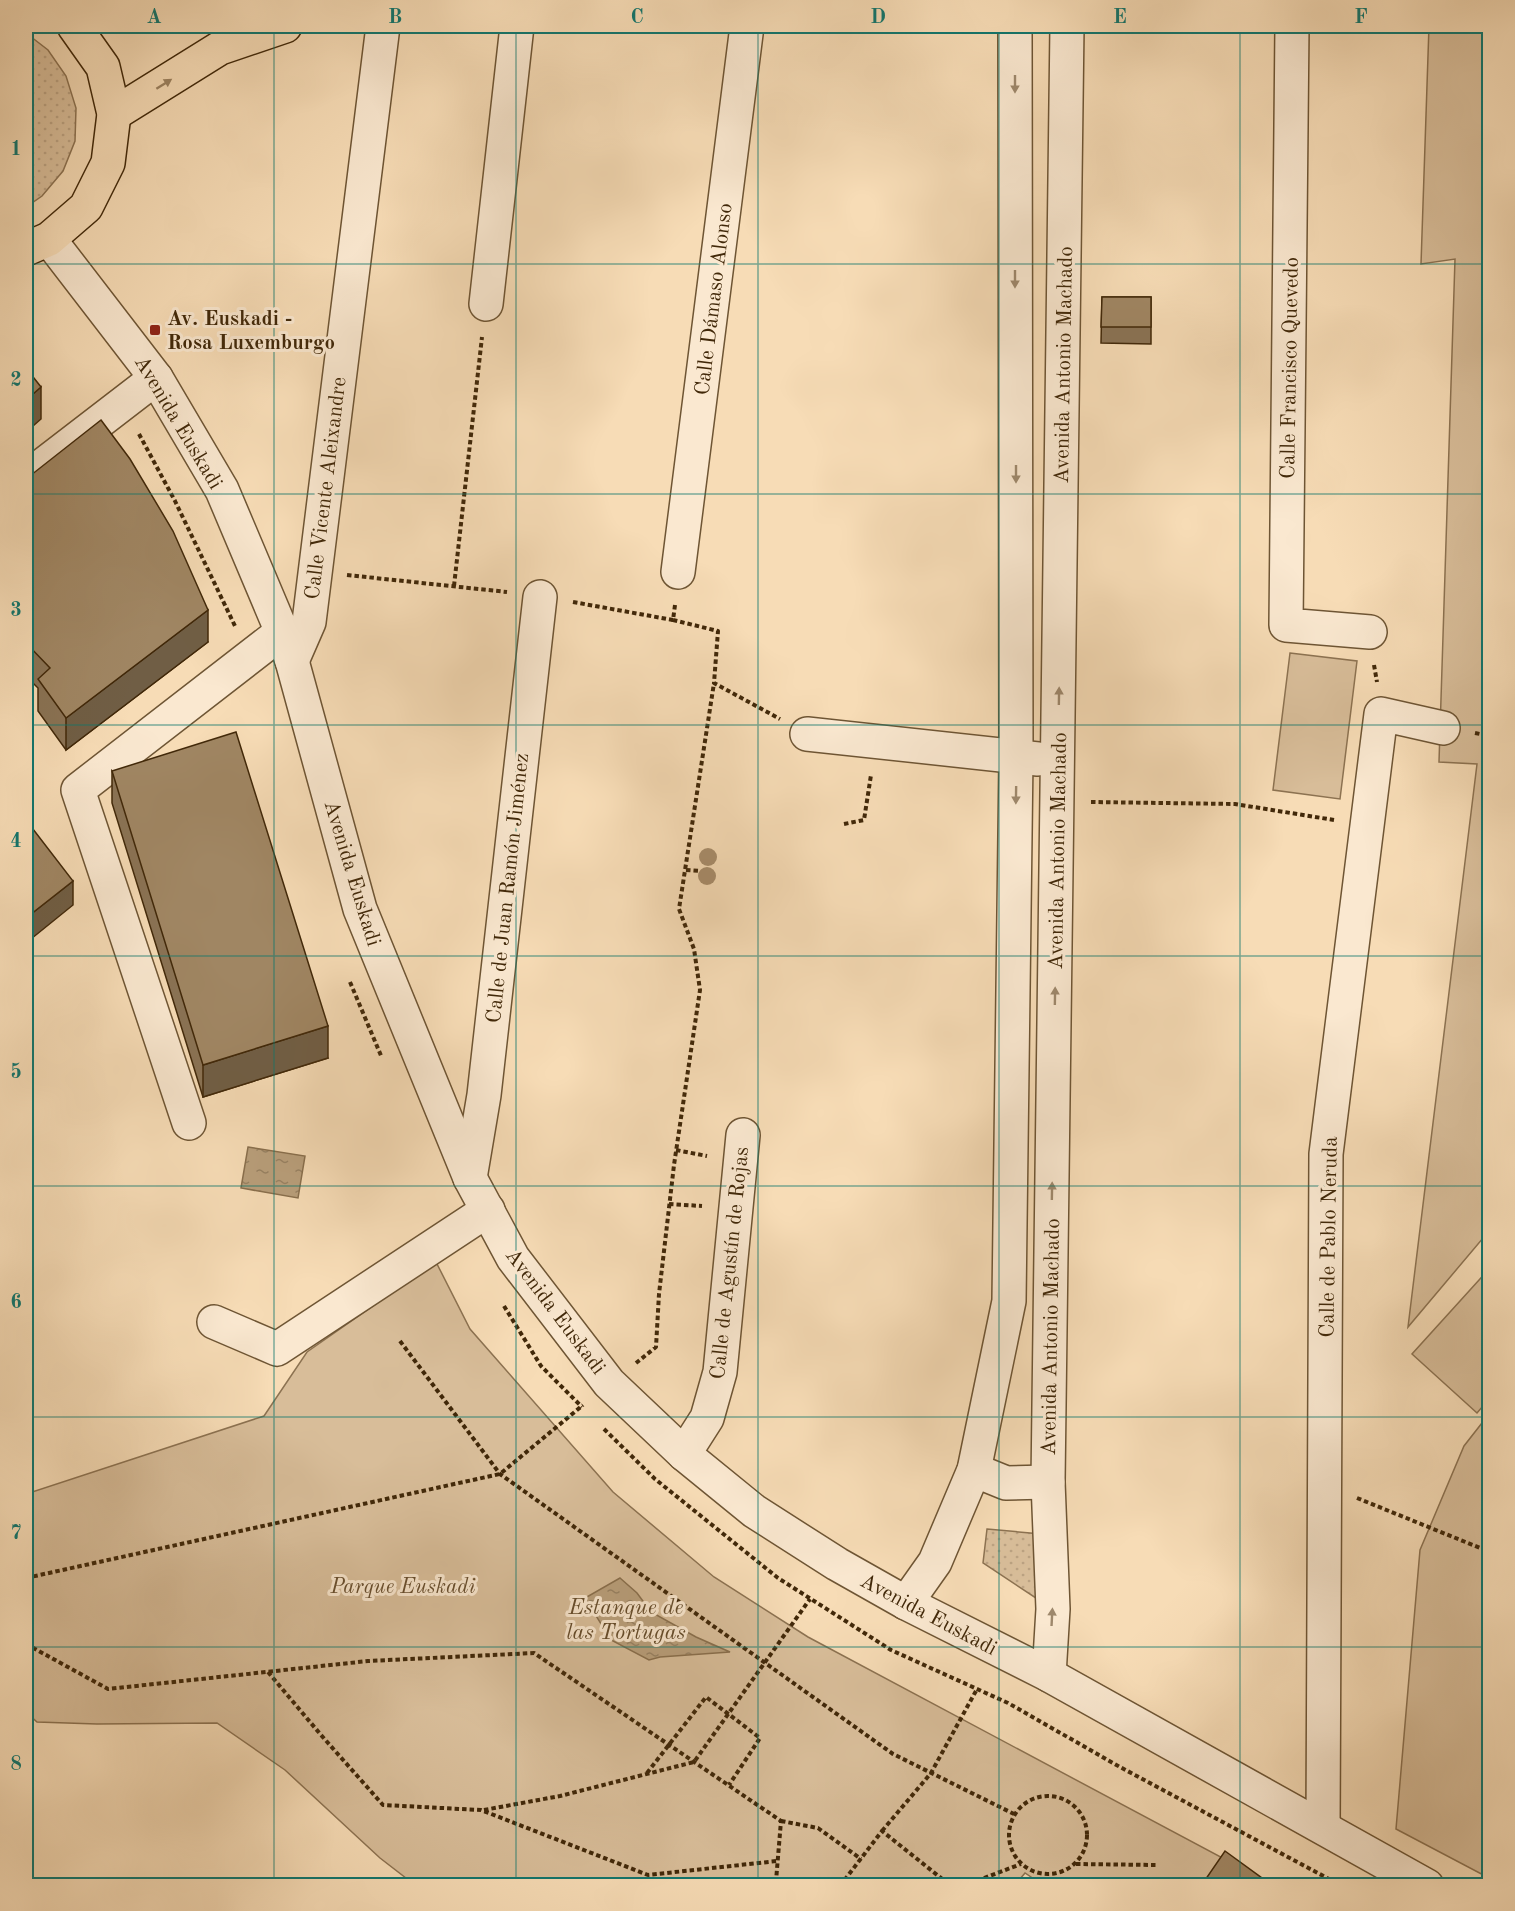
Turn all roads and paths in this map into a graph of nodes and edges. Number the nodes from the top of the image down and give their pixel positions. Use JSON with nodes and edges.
{"nodes":[{"id":1,"x":76,"y":26,"type":"edge"},
{"id":2,"x":285,"y":26,"type":"edge"},
{"id":3,"x":382,"y":26,"type":"edge"},
{"id":4,"x":517,"y":26,"type":"edge"},
{"id":5,"x":747,"y":26,"type":"edge"},
{"id":6,"x":1015,"y":26,"type":"edge"},
{"id":7,"x":1067,"y":26,"type":"edge"},
{"id":8,"x":1292,"y":26,"type":"edge"},
{"id":9,"x":114,"y":114,"type":"junction"},
{"id":10,"x":37,"y":244,"type":"edge"},
{"id":11,"x":486,"y":303,"type":"joint"},
{"id":12,"x":156,"y":378,"type":"junction"},
{"id":13,"x":123,"y":404,"type":"junction"},
{"id":14,"x":26,"y":478,"type":"edge"},
{"id":15,"x":315,"y":572,"type":"junction"},
{"id":16,"x":678,"y":572,"type":"joint"},
{"id":17,"x":454,"y":586,"type":"junction"},
{"id":18,"x":540,"y":597,"type":"junction"},
{"id":19,"x":673,"y":620,"type":"junction"},
{"id":20,"x":1370,"y":632,"type":"joint"},
{"id":21,"x":287,"y":646,"type":"junction"},
{"id":22,"x":249,"y":657,"type":"junction"},
{"id":23,"x":714,"y":683,"type":"junction"},
{"id":24,"x":1381,"y":714,"type":"junction"},
{"id":25,"x":1443,"y":728,"type":"dead end"},
{"id":26,"x":807,"y":734,"type":"joint"},
{"id":27,"x":877,"y":741,"type":"junction"},
{"id":28,"x":1016,"y":757,"type":"junction"},
{"id":29,"x":1058,"y":761,"type":"junction"},
{"id":30,"x":1057,"y":802,"type":"junction"},
{"id":31,"x":844,"y":824,"type":"dead end"},
{"id":32,"x":1367,"y":825,"type":"junction"},
{"id":33,"x":686,"y":870,"type":"junction"},
{"id":34,"x":701,"y":871,"type":"dead end"},
{"id":35,"x":349,"y":978,"type":"dead end"},
{"id":36,"x":385,"y":1066,"type":"dead end"},
{"id":37,"x":189,"y":1123,"type":"dead end"},
{"id":38,"x":743,"y":1135,"type":"dead end"},
{"id":39,"x":470,"y":1178,"type":"junction"},
{"id":40,"x":488,"y":1210,"type":"junction"},
{"id":41,"x":501,"y":1300,"type":"dead end"},
{"id":42,"x":214,"y":1322,"type":"dead end"},
{"id":43,"x":400,"y":1341,"type":"dead end"},
{"id":44,"x":609,"y":1383,"type":"junction"},
{"id":45,"x":590,"y":1414,"type":"dead end"},
{"id":46,"x":598,"y":1422,"type":"dead end"},
{"id":47,"x":554,"y":1429,"type":"dead end"},
{"id":48,"x":684,"y":1454,"type":"junction"},
{"id":49,"x":974,"y":1470,"type":"junction"},
{"id":50,"x":500,"y":1474,"type":"junction"},
{"id":51,"x":1048,"y":1482,"type":"junction"},
{"id":52,"x":1325,"y":1485,"type":"junction"},
{"id":53,"x":1490,"y":1552,"type":"edge"},
{"id":54,"x":26,"y":1578,"type":"edge"},
{"id":55,"x":810,"y":1599,"type":"junction"},
{"id":56,"x":906,"y":1603,"type":"junction"},
{"id":57,"x":26,"y":1644,"type":"edge"},
{"id":58,"x":765,"y":1662,"type":"junction"},
{"id":59,"x":268,"y":1672,"type":"junction"},
{"id":60,"x":1048,"y":1676,"type":"junction"},
{"id":61,"x":977,"y":1689,"type":"junction"},
{"id":62,"x":728,"y":1714,"type":"junction"},
{"id":63,"x":669,"y":1745,"type":"junction"},
{"id":64,"x":694,"y":1762,"type":"junction"},
{"id":65,"x":647,"y":1773,"type":"junction"},
{"id":66,"x":931,"y":1773,"type":"junction"},
{"id":67,"x":729,"y":1785,"type":"junction"},
{"id":68,"x":481,"y":1810,"type":"junction"},
{"id":69,"x":1014,"y":1814,"type":"junction"},
{"id":70,"x":781,"y":1821,"type":"junction"},
{"id":71,"x":1323,"y":1827,"type":"junction"},
{"id":72,"x":882,"y":1831,"type":"junction"},
{"id":73,"x":861,"y":1859,"type":"junction"},
{"id":74,"x":777,"y":1862,"type":"junction"},
{"id":75,"x":1021,"y":1864,"type":"junction"},
{"id":76,"x":1076,"y":1864,"type":"junction"},
{"id":77,"x":1156,"y":1865,"type":"dead end"},
{"id":78,"x":782,"y":1886,"type":"edge"},
{"id":79,"x":840,"y":1886,"type":"edge"},
{"id":80,"x":951,"y":1886,"type":"edge"},
{"id":81,"x":963,"y":1886,"type":"edge"},
{"id":82,"x":1342,"y":1886,"type":"edge"},
{"id":83,"x":1427,"y":1886,"type":"edge"}],
"edges":[{"from":1,"to":9,"type":"main road"},
{"from":9,"to":2,"type":"main road","one_way":true},
{"from":3,"to":15,"type":"street","name":"Calle Vicente Aleixandre"},
{"from":4,"to":11,"type":"street"},
{"from":5,"to":16,"type":"street","name":"Calle Dámaso Alonso"},
{"from":6,"to":28,"type":"street","name":"Avenida Antonio Machado","one_way":true},
{"from":29,"to":7,"type":"street","name":"Avenida Antonio Machado","one_way":true},
{"from":8,"to":20,"type":"street","name":"Calle Francisco Quevedo"},
{"from":9,"to":10,"type":"main road"},
{"from":10,"to":12,"type":"street","name":"Avenida Euskadi"},
{"from":11,"to":17,"type":"path"},
{"from":12,"to":13,"type":"street"},
{"from":12,"to":21,"type":"street","name":"Avenida Euskadi"},
{"from":13,"to":14,"type":"street"},
{"from":13,"to":22,"type":"path"},
{"from":15,"to":17,"type":"path"},
{"from":15,"to":21,"type":"street","name":"Calle Vicente Aleixandre"},
{"from":16,"to":19,"type":"path"},
{"from":17,"to":18,"type":"path"},
{"from":18,"to":19,"type":"path"},
{"from":18,"to":39,"type":"street","name":"Calle de Juan Ramón Jiménez"},
{"from":19,"to":23,"type":"path"},
{"from":20,"to":24,"type":"path"},
{"from":21,"to":22,"type":"street"},
{"from":21,"to":39,"type":"street","name":"Avenida Euskadi"},
{"from":22,"to":37,"type":"street"},
{"from":23,"to":26,"type":"path"},
{"from":23,"to":33,"type":"path"},
{"from":24,"to":25,"type":"street"},
{"from":24,"to":32,"type":"street","name":"Calle de Pablo Neruda"},
{"from":26,"to":27,"type":"street"},
{"from":27,"to":28,"type":"street"},
{"from":27,"to":31,"type":"path"},
{"from":28,"to":29,"type":"street"},
{"from":28,"to":49,"type":"street","name":"Avenida Antonio Machado","one_way":true},
{"from":29,"to":30,"type":"street","name":"Avenida Antonio Machado"},
{"from":30,"to":32,"type":"path"},
{"from":51,"to":30,"type":"street","name":"Avenida Antonio Machado","one_way":true},
{"from":32,"to":52,"type":"street","name":"Calle de Pablo Neruda"},
{"from":33,"to":34,"type":"path"},
{"from":33,"to":44,"type":"path"},
{"from":35,"to":36,"type":"path"},
{"from":38,"to":48,"type":"street","name":"Calle de Agustín de Rojas"},
{"from":39,"to":40,"type":"street","name":"Avenida Euskadi"},
{"from":40,"to":42,"type":"street"},
{"from":40,"to":44,"type":"street","name":"Avenida Euskadi"},
{"from":41,"to":45,"type":"path"},
{"from":43,"to":50,"type":"path"},
{"from":44,"to":48,"type":"street","name":"Avenida Euskadi"},
{"from":46,"to":55,"type":"path"},
{"from":47,"to":50,"type":"path"},
{"from":48,"to":56,"type":"street","name":"Avenida Euskadi"},
{"from":49,"to":51,"type":"street"},
{"from":49,"to":56,"type":"street","name":"Avenida Antonio Machado"},
{"from":50,"to":54,"type":"path"},
{"from":50,"to":58,"type":"path"},
{"from":60,"to":51,"type":"street","name":"Avenida Antonio Machado","one_way":true},
{"from":52,"to":53,"type":"path"},
{"from":52,"to":71,"type":"street","name":"Calle de Pablo Neruda"},
{"from":55,"to":58,"type":"path"},
{"from":55,"to":61,"type":"path"},
{"from":56,"to":60,"type":"street","name":"Avenida Euskadi"},
{"from":57,"to":59,"type":"path"},
{"from":58,"to":62,"type":"path"},
{"from":58,"to":66,"type":"path"},
{"from":59,"to":63,"type":"path"},
{"from":59,"to":68,"type":"path"},
{"from":60,"to":71,"type":"street","name":"Avenida Euskadi"},
{"from":61,"to":66,"type":"path"},
{"from":61,"to":82,"type":"path"},
{"from":62,"to":63,"type":"path"},
{"from":62,"to":64,"type":"path"},
{"from":62,"to":67,"type":"path"},
{"from":63,"to":64,"type":"path"},
{"from":63,"to":65,"type":"path"},
{"from":64,"to":65,"type":"path"},
{"from":64,"to":67,"type":"path"},
{"from":65,"to":68,"type":"path"},
{"from":66,"to":69,"type":"path"},
{"from":66,"to":72,"type":"path"},
{"from":67,"to":70,"type":"path"},
{"from":68,"to":74,"type":"path"},
{"from":69,"to":75,"type":"path"},
{"from":69,"to":76,"type":"path"},
{"from":70,"to":73,"type":"path"},
{"from":70,"to":74,"type":"path"},
{"from":71,"to":83,"type":"street","name":"Avenida Euskadi"},
{"from":72,"to":73,"type":"path"},
{"from":72,"to":80,"type":"path"},
{"from":73,"to":79,"type":"path"},
{"from":74,"to":78,"type":"path"},
{"from":75,"to":76,"type":"path"},
{"from":75,"to":81,"type":"path"},
{"from":76,"to":77,"type":"path"}]}
